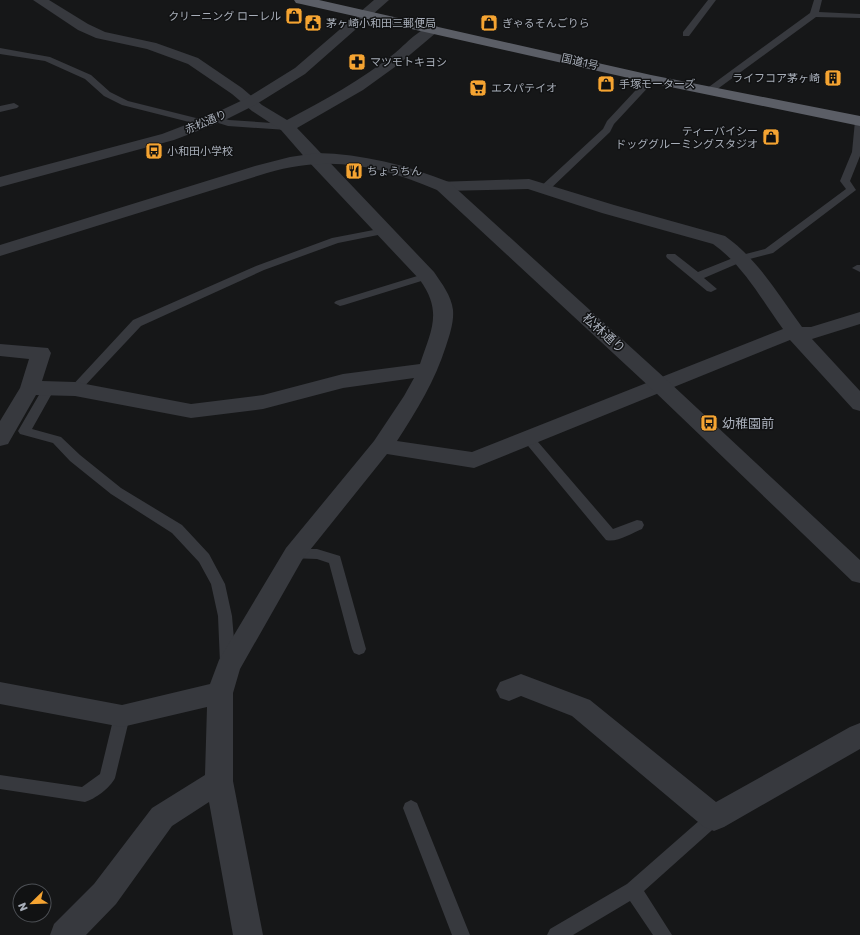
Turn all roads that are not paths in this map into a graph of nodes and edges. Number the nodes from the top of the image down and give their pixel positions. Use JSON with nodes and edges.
{"nodes":[{"id":1,"x":40,"y":0,"type":"edge"},
{"id":2,"x":301,"y":0,"type":"edge"},
{"id":3,"x":382,"y":0,"type":"edge"},
{"id":4,"x":712,"y":0,"type":"edge"},
{"id":5,"x":818,"y":0,"type":"edge"},
{"id":6,"x":366,"y":14,"type":"junction"},
{"id":7,"x":814,"y":14,"type":"junction"},
{"id":8,"x":860,"y":16,"type":"edge"},
{"id":9,"x":432,"y":29,"type":"junction"},
{"id":10,"x":686,"y":34,"type":"dead end"},
{"id":11,"x":0,"y":51,"type":"edge"},
{"id":12,"x":652,"y":79,"type":"junction"},
{"id":13,"x":709,"y":91,"type":"junction"},
{"id":14,"x":250,"y":102,"type":"junction"},
{"id":15,"x":14,"y":106,"type":"dead end"},
{"id":16,"x":0,"y":109,"type":"edge"},
{"id":17,"x":860,"y":121,"type":"edge"},
{"id":18,"x":210,"y":122,"type":"junction"},
{"id":19,"x":287,"y":128,"type":"junction"},
{"id":20,"x":314,"y":158,"type":"junction"},
{"id":21,"x":0,"y":182,"type":"edge"},
{"id":22,"x":442,"y":186,"type":"junction"},
{"id":23,"x":543,"y":190,"type":"junction"},
{"id":24,"x":384,"y":231,"type":"junction"},
{"id":25,"x":0,"y":251,"type":"edge"},
{"id":26,"x":671,"y":256,"type":"dead end"},
{"id":27,"x":742,"y":258,"type":"junction"},
{"id":28,"x":427,"y":276,"type":"junction"},
{"id":29,"x":696,"y":277,"type":"junction"},
{"id":30,"x":712,"y":289,"type":"dead end"},
{"id":31,"x":340,"y":303,"type":"dead end"},
{"id":32,"x":860,"y":318,"type":"edge"},
{"id":33,"x":796,"y":333,"type":"junction"},
{"id":34,"x":0,"y":350,"type":"edge"},
{"id":35,"x":428,"y":370,"type":"junction"},
{"id":36,"x":661,"y":386,"type":"junction"},
{"id":37,"x":40,"y":388,"type":"junction"},
{"id":38,"x":75,"y":388,"type":"junction"},
{"id":39,"x":860,"y":404,"type":"edge"},
{"id":40,"x":528,"y":438,"type":"junction"},
{"id":41,"x":0,"y":440,"type":"edge"},
{"id":42,"x":382,"y":446,"type":"junction"},
{"id":43,"x":637,"y":525,"type":"dead end"},
{"id":44,"x":294,"y":554,"type":"junction"},
{"id":45,"x":860,"y":574,"type":"edge"},
{"id":46,"x":359,"y":649,"type":"dead end"},
{"id":47,"x":224,"y":680,"type":"junction"},
{"id":48,"x":509,"y":690,"type":"dead end"},
{"id":49,"x":0,"y":693,"type":"edge"},
{"id":50,"x":122,"y":716,"type":"junction"},
{"id":51,"x":860,"y":735,"type":"edge"},
{"id":52,"x":218,"y":781,"type":"junction"},
{"id":53,"x":0,"y":782,"type":"edge"},
{"id":54,"x":411,"y":808,"type":"dead end"},
{"id":55,"x":714,"y":818,"type":"junction"},
{"id":56,"x":633,"y":890,"type":"junction"},
{"id":57,"x":65,"y":935,"type":"edge"},
{"id":58,"x":248,"y":935,"type":"edge"},
{"id":59,"x":461,"y":935,"type":"edge"},
{"id":60,"x":556,"y":935,"type":"edge"},
{"id":61,"x":663,"y":935,"type":"edge"}],
"edges":[{"from":1,"to":14,"type":"street"},
{"from":2,"to":6,"type":"highway","name":"国道1号"},
{"from":3,"to":6,"type":"street","name":"赤松通り"},
{"from":4,"to":10,"type":"lane"},
{"from":5,"to":7,"type":"lane"},
{"from":6,"to":9,"type":"highway","name":"国道1号"},
{"from":6,"to":14,"type":"street","name":"赤松通り"},
{"from":7,"to":8,"type":"lane"},
{"from":7,"to":13,"type":"lane"},
{"from":9,"to":12,"type":"highway","name":"国道1号"},
{"from":9,"to":19,"type":"street"},
{"from":11,"to":18,"type":"lane"},
{"from":12,"to":13,"type":"highway","name":"国道1号"},
{"from":12,"to":23,"type":"lane"},
{"from":13,"to":17,"type":"highway","name":"国道1号"},
{"from":14,"to":18,"type":"street","name":"赤松通り"},
{"from":14,"to":19,"type":"street"},
{"from":15,"to":16,"type":"lane"},
{"from":17,"to":27,"type":"lane"},
{"from":18,"to":19,"type":"lane"},
{"from":18,"to":21,"type":"street","name":"赤松通り"},
{"from":19,"to":20,"type":"street"},
{"from":20,"to":22,"type":"street","name":"松林通り"},
{"from":20,"to":24,"type":"street"},
{"from":20,"to":25,"type":"street","name":"松林通り"},
{"from":22,"to":23,"type":"street"},
{"from":22,"to":36,"type":"street","name":"松林通り"},
{"from":23,"to":27,"type":"street"},
{"from":24,"to":28,"type":"street"},
{"from":24,"to":38,"type":"lane"},
{"from":26,"to":29,"type":"lane"},
{"from":27,"to":29,"type":"lane"},
{"from":27,"to":33,"type":"street"},
{"from":28,"to":31,"type":"lane"},
{"from":28,"to":35,"type":"street"},
{"from":29,"to":30,"type":"lane"},
{"from":32,"to":33,"type":"street"},
{"from":33,"to":36,"type":"street"},
{"from":33,"to":39,"type":"street"},
{"from":34,"to":37,"type":"street"},
{"from":35,"to":38,"type":"street"},
{"from":35,"to":42,"type":"street"},
{"from":36,"to":40,"type":"street"},
{"from":36,"to":45,"type":"street","name":"松林通り"},
{"from":37,"to":38,"type":"street"},
{"from":37,"to":41,"type":"street"},
{"from":37,"to":47,"type":"lane"},
{"from":40,"to":42,"type":"street"},
{"from":40,"to":43,"type":"lane"},
{"from":42,"to":44,"type":"street"},
{"from":44,"to":46,"type":"lane"},
{"from":44,"to":47,"type":"street"},
{"from":47,"to":50,"type":"street"},
{"from":47,"to":52,"type":"street"},
{"from":48,"to":55,"type":"street"},
{"from":49,"to":50,"type":"street"},
{"from":50,"to":53,"type":"lane"},
{"from":51,"to":55,"type":"street"},
{"from":52,"to":57,"type":"street"},
{"from":52,"to":58,"type":"street"},
{"from":54,"to":59,"type":"lane"},
{"from":55,"to":56,"type":"lane"},
{"from":56,"to":60,"type":"lane"},
{"from":56,"to":61,"type":"lane"}]}
